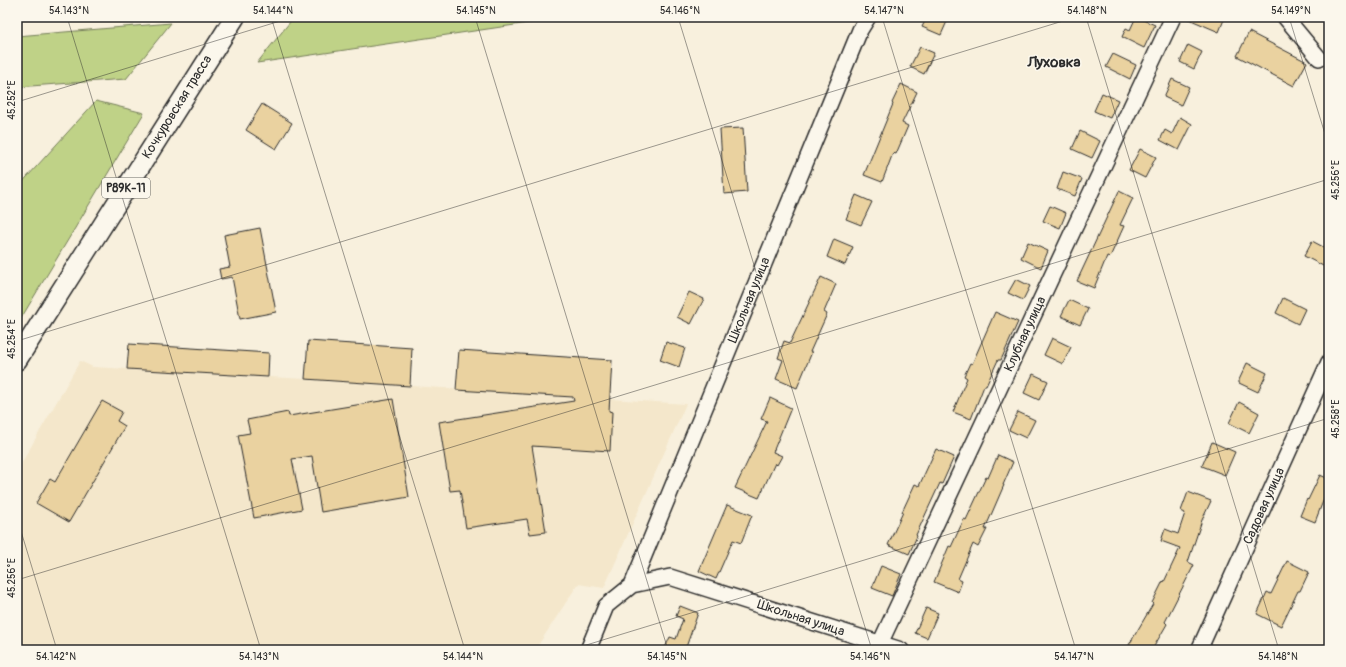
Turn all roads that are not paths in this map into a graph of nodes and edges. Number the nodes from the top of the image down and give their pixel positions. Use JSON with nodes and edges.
{"nodes":[{"id":1,"x":235,"y":17,"type":"edge"},
{"id":2,"x":868,"y":17,"type":"edge"},
{"id":3,"x":1173,"y":17,"type":"edge"},
{"id":4,"x":1285,"y":17,"type":"edge"},
{"id":5,"x":1319,"y":58,"type":"dead end"},
{"id":6,"x":17,"y":360,"type":"edge"},
{"id":7,"x":1329,"y":362,"type":"edge"},
{"id":8,"x":632,"y":585,"type":"junction"},
{"id":9,"x":879,"y":647,"type":"edge"},
{"id":10,"x":588,"y":650,"type":"edge"},
{"id":11,"x":901,"y":650,"type":"edge"},
{"id":12,"x":1199,"y":650,"type":"edge"}],
"edges":[{"from":1,"to":6,"type":"main road","name":"Кочкуровская трасса","number":"Р89К-11"},
{"from":2,"to":8,"type":"street","name":"Школьная улица"},
{"from":3,"to":9,"type":"street","name":"Клубная улица"},
{"from":4,"to":5,"type":"street"},
{"from":7,"to":12,"type":"street","name":"Садовая улица"},
{"from":8,"to":9,"type":"street","name":"Школьная улица"},
{"from":8,"to":10,"type":"street","name":"Школьная улица"},
{"from":9,"to":11,"type":"street","name":"Школьная улица"}]}
